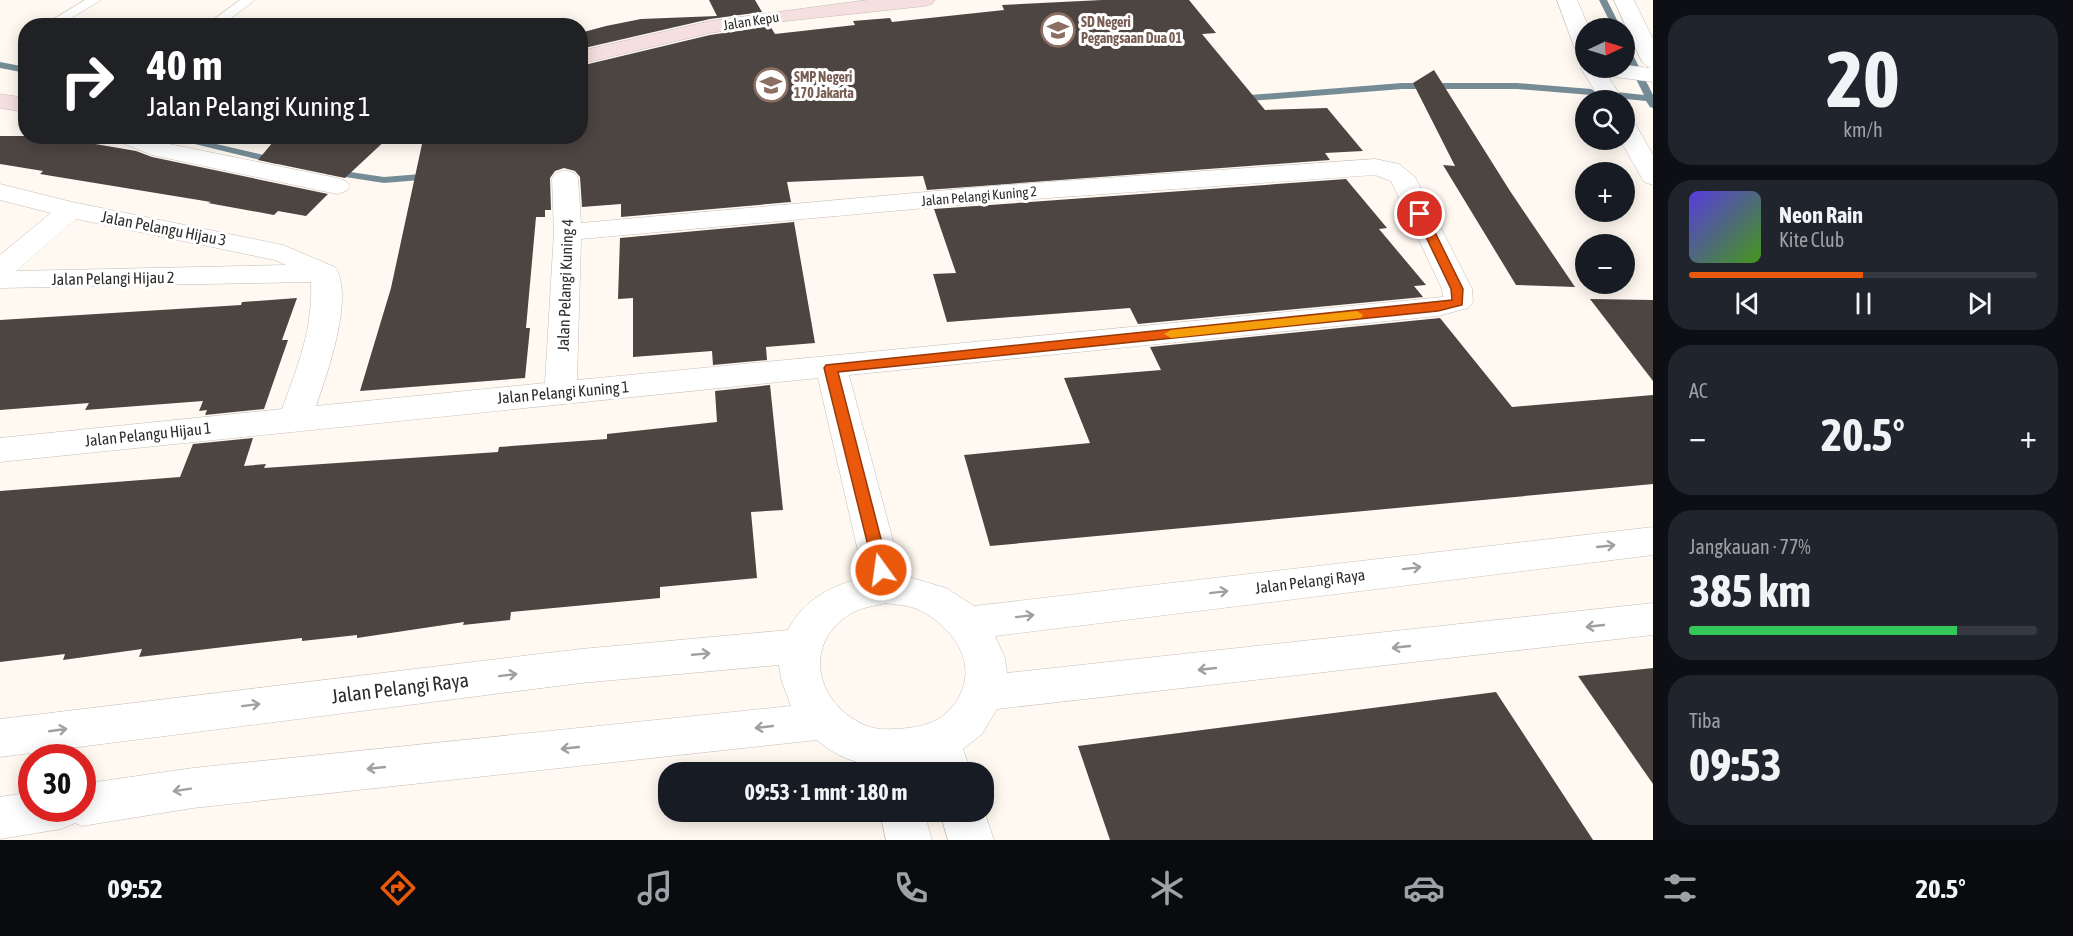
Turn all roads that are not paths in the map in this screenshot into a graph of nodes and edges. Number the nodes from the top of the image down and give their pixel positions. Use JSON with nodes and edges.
{"nodes":[{"id":1,"x":95,"y":0,"type":"edge"},
{"id":2,"x":249,"y":0,"type":"edge"},
{"id":3,"x":925,"y":0,"type":"edge"},
{"id":4,"x":1567,"y":0,"type":"edge"},
{"id":5,"x":1624,"y":0,"type":"edge"},
{"id":6,"x":62,"y":18,"type":"edge"},
{"id":7,"x":223,"y":18,"type":"edge"},
{"id":8,"x":1575,"y":21,"type":"edge"},
{"id":9,"x":588,"y":56,"type":"edge"},
{"id":10,"x":1649,"y":70,"type":"edge"},
{"id":11,"x":0,"y":101,"type":"edge"},
{"id":12,"x":18,"y":104,"type":"edge"},
{"id":13,"x":1637,"y":139,"type":"edge"},
{"id":14,"x":143,"y":144,"type":"edge"},
{"id":15,"x":1653,"y":177,"type":"edge"},
{"id":16,"x":565,"y":178,"type":"dead end"},
{"id":17,"x":336,"y":186,"type":"dead end"},
{"id":18,"x":0,"y":192,"type":"edge"},
{"id":19,"x":71,"y":210,"type":"junction"},
{"id":20,"x":568,"y":232,"type":"junction"},
{"id":21,"x":325,"y":273,"type":"junction"},
{"id":22,"x":1458,"y":302,"type":"joint"},
{"id":23,"x":831,"y":368,"type":"junction"},
{"id":24,"x":561,"y":391,"type":"junction"},
{"id":25,"x":295,"y":418,"type":"junction"},
{"id":26,"x":0,"y":450,"type":"edge"},
{"id":27,"x":1653,"y":541,"type":"edge"},
{"id":28,"x":886,"y":588,"type":"junction"},
{"id":29,"x":1653,"y":619,"type":"edge"},
{"id":30,"x":967,"y":623,"type":"junction"},
{"id":31,"x":801,"y":646,"type":"junction"},
{"id":32,"x":984,"y":693,"type":"junction"},
{"id":33,"x":822,"y":721,"type":"junction"},
{"id":34,"x":0,"y":738,"type":"edge"},
{"id":35,"x":944,"y":757,"type":"edge"},
{"id":36,"x":888,"y":760,"type":"edge"},
{"id":37,"x":96,"y":803,"type":"edge"},
{"id":38,"x":18,"y":815,"type":"edge"},
{"id":39,"x":0,"y":818,"type":"edge"},
{"id":40,"x":904,"y":822,"type":"edge"},
{"id":41,"x":965,"y":822,"type":"edge"},
{"id":42,"x":909,"y":840,"type":"edge"},
{"id":43,"x":971,"y":840,"type":"edge"}],
"edges":[{"from":1,"to":6,"type":"lane"},
{"from":2,"to":7,"type":"lane"},
{"from":3,"to":9,"type":"street","name":"Jalan Kepu"},
{"from":4,"to":8,"type":"street"},
{"from":5,"to":10,"type":"street"},
{"from":11,"to":12,"type":"street"},
{"from":13,"to":15,"type":"street"},
{"from":14,"to":17,"type":"street"},
{"from":16,"to":20,"type":"street","name":"Jalan Pelangi Kuning 4"},
{"from":18,"to":19,"type":"street","name":"Jalan Pelangu Hijau 3"},
{"from":19,"to":21,"type":"street","name":"Jalan Pelangu Hijau 3"},
{"from":19,"to":21,"type":"street","name":"Jalan Pelangi Hijau 2"},
{"from":20,"to":22,"type":"street","name":"Jalan Pelangi Kuning 2"},
{"from":20,"to":24,"type":"street","name":"Jalan Pelangi Kuning 4"},
{"from":21,"to":25,"type":"street"},
{"from":22,"to":23,"type":"street","name":"Jalan Pelangi Kuning 1"},
{"from":23,"to":24,"type":"street","name":"Jalan Pelangi Kuning 1"},
{"from":23,"to":28,"type":"street"},
{"from":24,"to":25,"type":"street","name":"Jalan Pelangi Kuning 1"},
{"from":25,"to":26,"type":"street","name":"Jalan Pelangu Hijau 1"},
{"from":30,"to":27,"type":"street","name":"Jalan Pelangi Raya","one_way":true},
{"from":28,"to":30,"type":"street"},
{"from":28,"to":31,"type":"street"},
{"from":29,"to":32,"type":"street","one_way":true},
{"from":30,"to":32,"type":"street"},
{"from":31,"to":33,"type":"street"},
{"from":34,"to":31,"type":"street","name":"Jalan Pelangi Raya","one_way":true},
{"from":32,"to":35,"type":"street"},
{"from":33,"to":36,"type":"street"},
{"from":33,"to":37,"type":"street","one_way":true},
{"from":35,"to":36,"type":"street"},
{"from":38,"to":39,"type":"street"},
{"from":40,"to":42,"type":"street"},
{"from":41,"to":43,"type":"street"}]}
